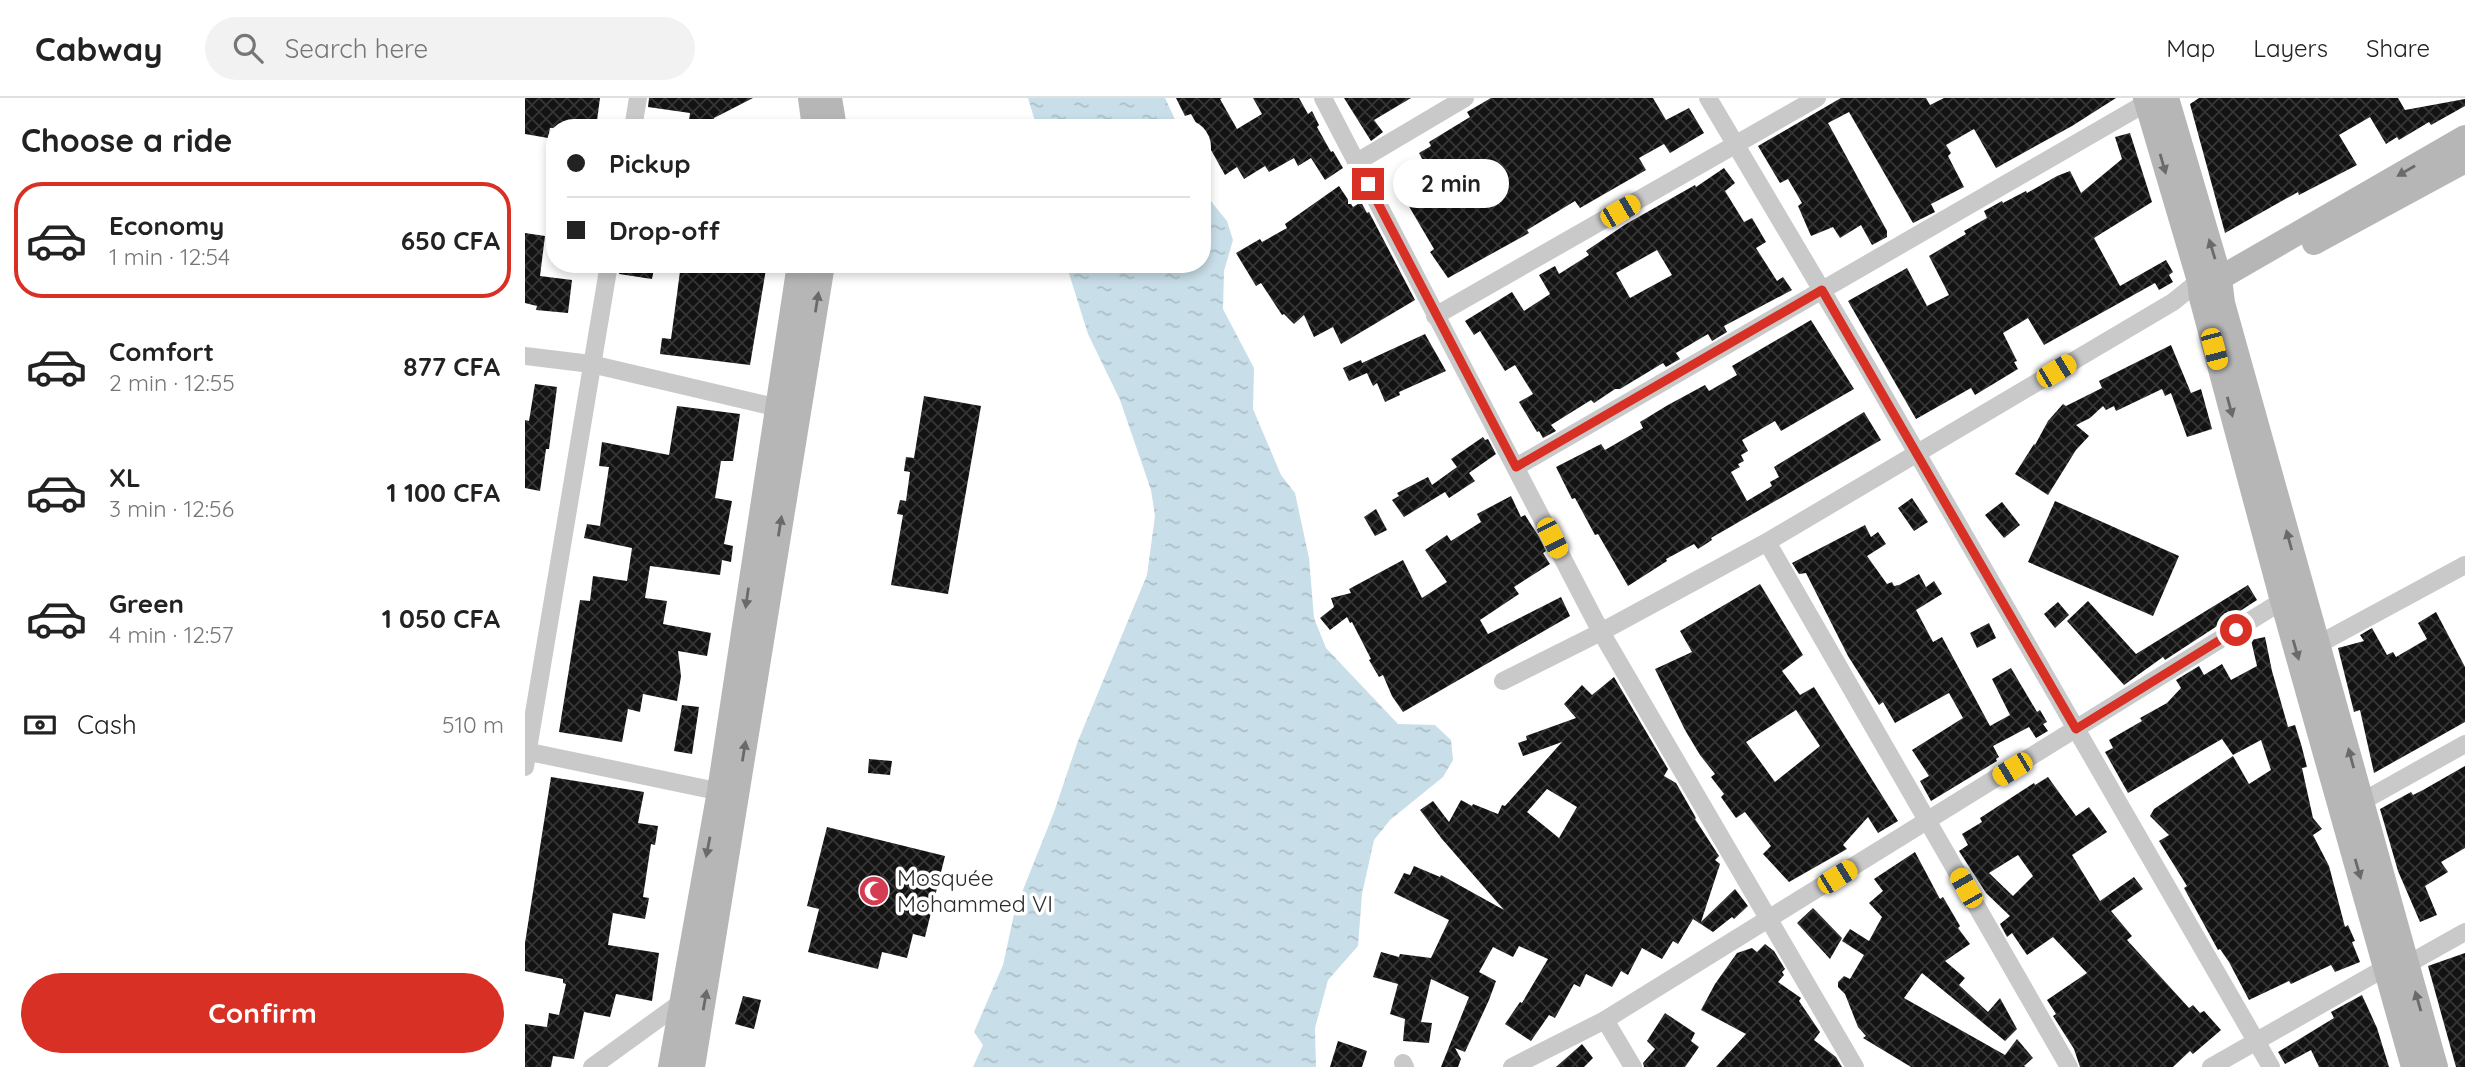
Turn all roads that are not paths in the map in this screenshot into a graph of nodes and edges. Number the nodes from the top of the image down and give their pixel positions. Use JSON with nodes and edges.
{"nodes":[{"id":1,"x":638,"y":98,"type":"edge"},
{"id":2,"x":810,"y":98,"type":"edge"},
{"id":3,"x":830,"y":98,"type":"edge"},
{"id":4,"x":1323,"y":98,"type":"edge"},
{"id":5,"x":1465,"y":98,"type":"edge"},
{"id":6,"x":1708,"y":98,"type":"edge"},
{"id":7,"x":1817,"y":98,"type":"edge"},
{"id":8,"x":2153,"y":100,"type":"edge"},
{"id":9,"x":634,"y":119,"type":"edge"},
{"id":10,"x":813,"y":119,"type":"edge"},
{"id":11,"x":834,"y":119,"type":"edge"},
{"id":12,"x":2465,"y":137,"type":"edge"},
{"id":13,"x":1736,"y":145,"type":"junction"},
{"id":14,"x":2465,"y":161,"type":"edge"},
{"id":15,"x":1357,"y":162,"type":"junction"},
{"id":16,"x":607,"y":273,"type":"edge"},
{"id":17,"x":797,"y":273,"type":"edge"},
{"id":18,"x":821,"y":273,"type":"edge"},
{"id":19,"x":2211,"y":288,"type":"junction"},
{"id":20,"x":1822,"y":290,"type":"junction"},
{"id":21,"x":1435,"y":316,"type":"junction"},
{"id":22,"x":525,"y":356,"type":"edge"},
{"id":23,"x":591,"y":364,"type":"junction"},
{"id":24,"x":775,"y":407,"type":"junction"},
{"id":25,"x":1916,"y":454,"type":"junction"},
{"id":26,"x":1516,"y":467,"type":"junction"},
{"id":27,"x":1767,"y":542,"type":"junction"},
{"id":28,"x":2465,"y":565,"type":"edge"},
{"id":29,"x":2282,"y":601,"type":"junction"},
{"id":30,"x":1601,"y":632,"type":"junction"},
{"id":31,"x":2319,"y":644,"type":"junction"},
{"id":32,"x":1503,"y":681,"type":"dead end"},
{"id":33,"x":2076,"y":729,"type":"junction"},
{"id":34,"x":2465,"y":744,"type":"edge"},
{"id":35,"x":526,"y":757,"type":"edge"},
{"id":36,"x":728,"y":793,"type":"junction"},
{"id":37,"x":2363,"y":801,"type":"junction"},
{"id":38,"x":1927,"y":821,"type":"junction"},
{"id":39,"x":1769,"y":919,"type":"junction"},
{"id":40,"x":2465,"y":932,"type":"edge"},
{"id":41,"x":2397,"y":966,"type":"junction"},
{"id":42,"x":679,"y":1004,"type":"junction"},
{"id":43,"x":1605,"y":1020,"type":"junction"},
{"id":44,"x":2256,"y":1040,"type":"junction"},
{"id":45,"x":592,"y":1067,"type":"edge"},
{"id":46,"x":670,"y":1067,"type":"edge"},
{"id":47,"x":694,"y":1067,"type":"edge"},
{"id":48,"x":1512,"y":1067,"type":"edge"},
{"id":49,"x":1633,"y":1067,"type":"edge"},
{"id":50,"x":1855,"y":1067,"type":"edge"},
{"id":51,"x":2069,"y":1067,"type":"edge"},
{"id":52,"x":2211,"y":1067,"type":"edge"},
{"id":53,"x":2271,"y":1067,"type":"edge"},
{"id":54,"x":2413,"y":1067,"type":"edge"},
{"id":55,"x":2436,"y":1067,"type":"edge"}],
"edges":[{"from":1,"to":9,"type":"street"},
{"from":2,"to":10,"type":"street"},
{"from":3,"to":11,"type":"street"},
{"from":4,"to":15,"type":"street"},
{"from":5,"to":15,"type":"street"},
{"from":6,"to":13,"type":"street"},
{"from":7,"to":13,"type":"street"},
{"from":8,"to":19,"type":"street"},
{"from":8,"to":20,"type":"street"},
{"from":12,"to":19,"type":"street","one_way":true},
{"from":13,"to":20,"type":"street"},
{"from":13,"to":21,"type":"street"},
{"from":14,"to":19,"type":"street"},
{"from":15,"to":21,"type":"street"},
{"from":16,"to":23,"type":"street"},
{"from":17,"to":24,"type":"street"},
{"from":36,"to":18,"type":"street","one_way":true},
{"from":19,"to":25,"type":"street"},
{"from":19,"to":29,"type":"street","one_way":true},
{"from":31,"to":19,"type":"street","one_way":true},
{"from":20,"to":25,"type":"street"},
{"from":20,"to":26,"type":"street"},
{"from":21,"to":26,"type":"street"},
{"from":22,"to":23,"type":"street"},
{"from":23,"to":24,"type":"street"},
{"from":23,"to":35,"type":"street"},
{"from":24,"to":36,"type":"street","one_way":true},
{"from":25,"to":27,"type":"street"},
{"from":25,"to":33,"type":"street"},
{"from":26,"to":30,"type":"street"},
{"from":27,"to":30,"type":"street"},
{"from":27,"to":38,"type":"street"},
{"from":28,"to":31,"type":"street"},
{"from":29,"to":33,"type":"street"},
{"from":29,"to":41,"type":"street","one_way":true},
{"from":30,"to":32,"type":"street"},
{"from":30,"to":39,"type":"street"},
{"from":37,"to":31,"type":"street","one_way":true},
{"from":33,"to":38,"type":"street"},
{"from":33,"to":44,"type":"street"},
{"from":34,"to":37,"type":"street"},
{"from":35,"to":36,"type":"street"},
{"from":36,"to":42,"type":"street","one_way":true},
{"from":47,"to":36,"type":"street","one_way":true},
{"from":37,"to":41,"type":"street"},
{"from":38,"to":39,"type":"street"},
{"from":38,"to":51,"type":"street"},
{"from":39,"to":43,"type":"street"},
{"from":39,"to":50,"type":"street"},
{"from":40,"to":41,"type":"street"},
{"from":41,"to":44,"type":"street"},
{"from":41,"to":54,"type":"street"},
{"from":55,"to":41,"type":"street","one_way":true},
{"from":42,"to":45,"type":"street"},
{"from":42,"to":46,"type":"street"},
{"from":43,"to":48,"type":"street"},
{"from":43,"to":49,"type":"street"},
{"from":44,"to":52,"type":"street"},
{"from":44,"to":53,"type":"street"}]}
